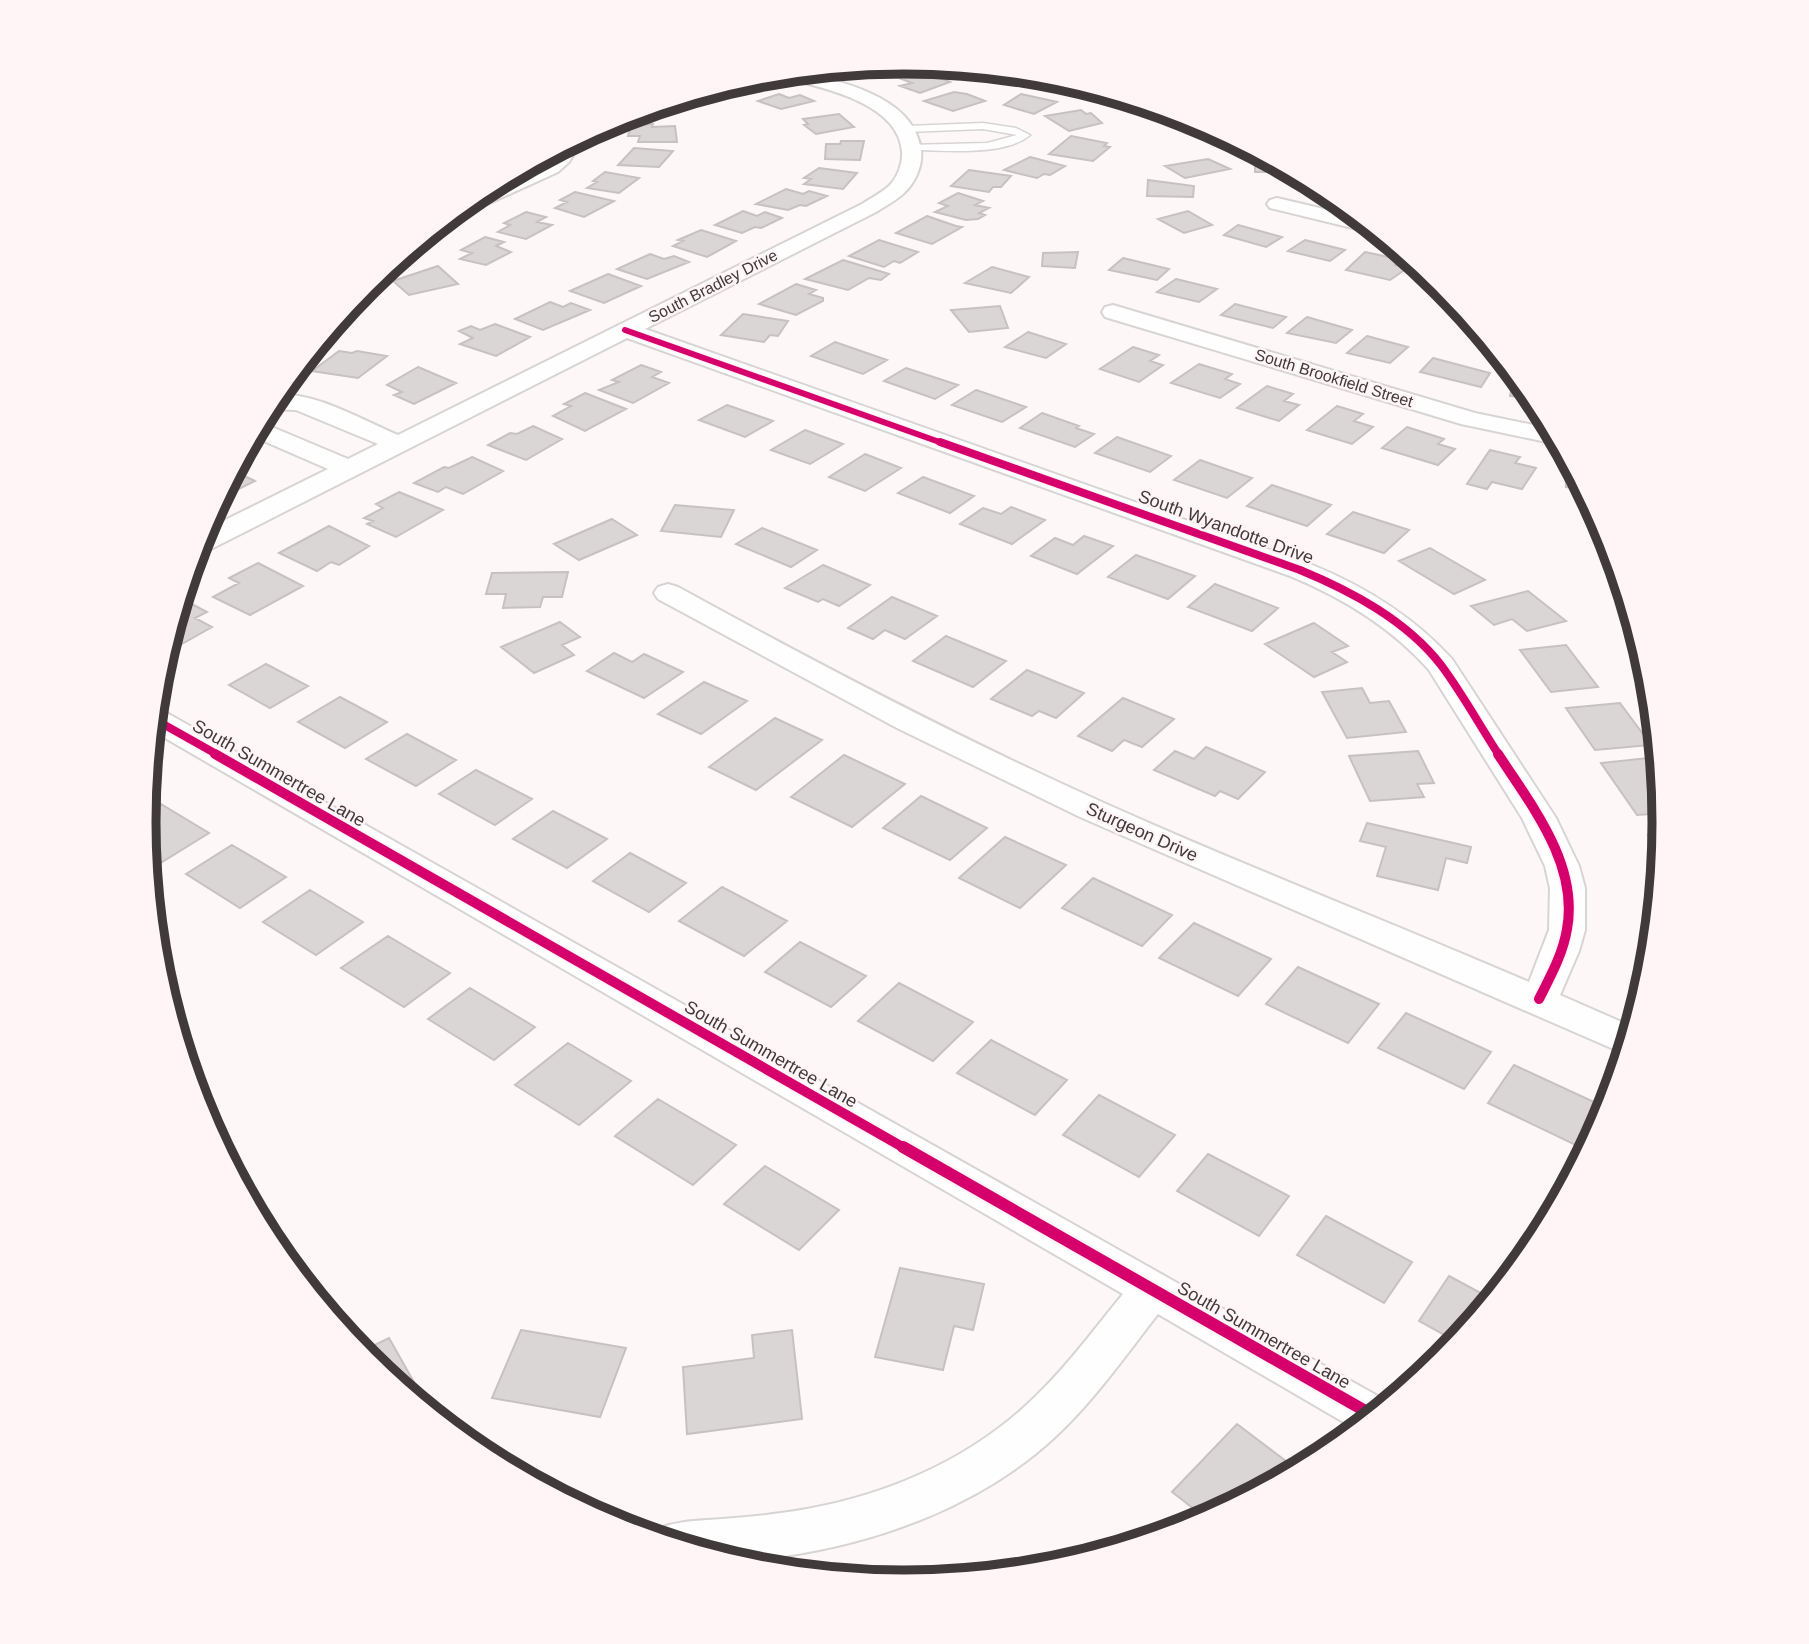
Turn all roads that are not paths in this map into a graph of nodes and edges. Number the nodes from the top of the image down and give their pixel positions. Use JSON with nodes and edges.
{"nodes":[{"id":1,"x":810,"y":80,"type":"edge"},
{"id":2,"x":910,"y":138,"type":"junction"},
{"id":3,"x":563,"y":156,"type":"edge"},
{"id":4,"x":510,"y":186,"type":"edge"},
{"id":5,"x":1277,"y":204,"type":"dead end"},
{"id":6,"x":1351,"y":222,"type":"edge"},
{"id":7,"x":1113,"y":312,"type":"dead end"},
{"id":8,"x":625,"y":330,"type":"junction"},
{"id":9,"x":286,"y":401,"type":"edge"},
{"id":10,"x":265,"y":433,"type":"edge"},
{"id":11,"x":1545,"y":435,"type":"edge"},
{"id":12,"x":398,"y":444,"type":"junction"},
{"id":13,"x":349,"y":469,"type":"junction"},
{"id":14,"x":213,"y":537,"type":"edge"},
{"id":15,"x":668,"y":593,"type":"dead end"},
{"id":16,"x":162,"y":724,"type":"edge"},
{"id":17,"x":1539,"y":999,"type":"junction"},
{"id":18,"x":1621,"y":1037,"type":"edge"},
{"id":19,"x":1152,"y":1290,"type":"junction"},
{"id":20,"x":1366,"y":1411,"type":"edge"},
{"id":21,"x":704,"y":1543,"type":"edge"}],
"edges":[{"from":1,"to":2,"type":"street"},
{"from":2,"to":2,"type":"lane"},
{"from":2,"to":8,"type":"street","name":"South Bradley Drive"},
{"from":3,"to":4,"type":"street"},
{"from":5,"to":6,"type":"street"},
{"from":7,"to":11,"type":"street","name":"South Brookfield Street"},
{"from":8,"to":12,"type":"street","name":"South Bradley Drive"},
{"from":8,"to":17,"type":"street","name":"South Wyandotte Drive"},
{"from":9,"to":12,"type":"street"},
{"from":10,"to":13,"type":"street"},
{"from":12,"to":13,"type":"street","name":"South Bradley Drive"},
{"from":13,"to":14,"type":"street","name":"South Bradley Drive"},
{"from":15,"to":17,"type":"street","name":"Sturgeon Drive"},
{"from":16,"to":19,"type":"street","name":"South Summertree Lane"},
{"from":17,"to":18,"type":"street","name":"Sturgeon Drive"},
{"from":19,"to":20,"type":"street","name":"South Summertree Lane"},
{"from":19,"to":21,"type":"street"}]}
